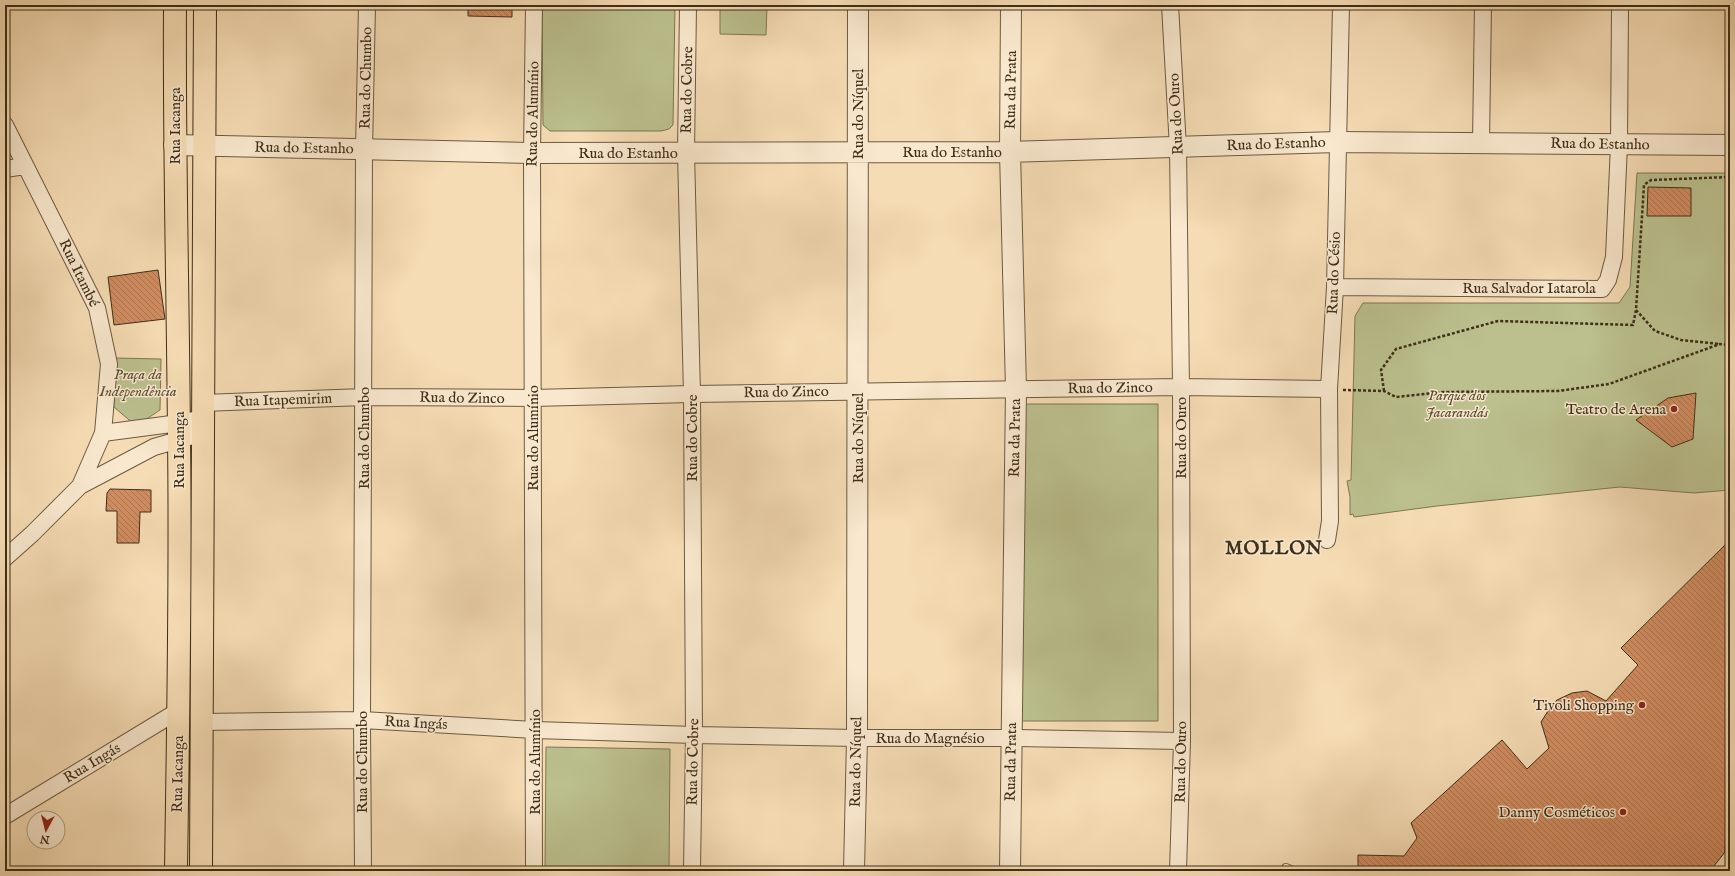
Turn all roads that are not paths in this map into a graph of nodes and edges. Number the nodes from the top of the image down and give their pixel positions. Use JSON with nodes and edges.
{"nodes":[{"id":1,"x":175,"y":5,"type":"edge"},
{"id":2,"x":205,"y":5,"type":"edge"},
{"id":3,"x":367,"y":5,"type":"edge"},
{"id":4,"x":534,"y":5,"type":"edge"},
{"id":5,"x":688,"y":5,"type":"edge"},
{"id":6,"x":858,"y":5,"type":"edge"},
{"id":7,"x":1011,"y":5,"type":"edge"},
{"id":8,"x":1170,"y":5,"type":"edge"},
{"id":9,"x":1341,"y":5,"type":"edge"},
{"id":10,"x":1483,"y":5,"type":"edge"},
{"id":11,"x":1620,"y":5,"type":"edge"},
{"id":12,"x":5,"y":125,"type":"edge"},
{"id":13,"x":1337,"y":142,"type":"junction"},
{"id":14,"x":1481,"y":142,"type":"junction"},
{"id":15,"x":174,"y":145,"type":"junction"},
{"id":16,"x":1619,"y":145,"type":"junction"},
{"id":17,"x":1730,"y":145,"type":"edge"},
{"id":18,"x":204,"y":146,"type":"junction"},
{"id":19,"x":1178,"y":148,"type":"junction"},
{"id":20,"x":364,"y":150,"type":"junction"},
{"id":21,"x":858,"y":152,"type":"junction"},
{"id":22,"x":1010,"y":152,"type":"junction"},
{"id":23,"x":686,"y":153,"type":"junction"},
{"id":24,"x":532,"y":154,"type":"junction"},
{"id":25,"x":25,"y":166,"type":"junction"},
{"id":26,"x":5,"y":169,"type":"edge"},
{"id":27,"x":1335,"y":287,"type":"junction"},
{"id":28,"x":1181,"y":387,"type":"junction"},
{"id":29,"x":1016,"y":389,"type":"junction"},
{"id":30,"x":1329,"y":389,"type":"junction"},
{"id":31,"x":179,"y":392,"type":"junction"},
{"id":32,"x":858,"y":392,"type":"junction"},
{"id":33,"x":692,"y":394,"type":"junction"},
{"id":34,"x":364,"y":397,"type":"junction"},
{"id":35,"x":533,"y":398,"type":"junction"},
{"id":36,"x":203,"y":418,"type":"junction"},
{"id":37,"x":179,"y":431,"type":"junction"},
{"id":38,"x":103,"y":433,"type":"junction"},
{"id":39,"x":80,"y":486,"type":"junction"},
{"id":40,"x":1327,"y":540,"type":"dead end"},
{"id":41,"x":5,"y":558,"type":"edge"},
{"id":42,"x":202,"y":679,"type":"junction"},
{"id":43,"x":179,"y":680,"type":"junction"},
{"id":44,"x":178,"y":716,"type":"junction"},
{"id":45,"x":362,"y":720,"type":"junction"},
{"id":46,"x":201,"y":722,"type":"junction"},
{"id":47,"x":535,"y":730,"type":"junction"},
{"id":48,"x":694,"y":735,"type":"junction"},
{"id":49,"x":857,"y":738,"type":"junction"},
{"id":50,"x":1011,"y":738,"type":"junction"},
{"id":51,"x":1182,"y":741,"type":"junction"},
{"id":52,"x":5,"y":816,"type":"edge"},
{"id":53,"x":176,"y":871,"type":"edge"},
{"id":54,"x":200,"y":871,"type":"edge"},
{"id":55,"x":363,"y":871,"type":"edge"},
{"id":56,"x":534,"y":871,"type":"edge"},
{"id":57,"x":692,"y":871,"type":"edge"},
{"id":58,"x":854,"y":871,"type":"edge"},
{"id":59,"x":1010,"y":871,"type":"edge"},
{"id":60,"x":1178,"y":871,"type":"edge"}],
"edges":[{"from":1,"to":15,"type":"main road","name":"Rua Iacanga"},
{"from":2,"to":18,"type":"main road","name":"Rua Iacanga"},
{"from":3,"to":20,"type":"street","name":"Rua do Chumbo"},
{"from":4,"to":24,"type":"street","name":"Rua do Alumínio"},
{"from":5,"to":23,"type":"street","name":"Rua do Cobre"},
{"from":6,"to":21,"type":"street","name":"Rua do Níquel"},
{"from":7,"to":22,"type":"street","name":"Rua da Prata"},
{"from":8,"to":19,"type":"street","name":"Rua do Ouro"},
{"from":9,"to":13,"type":"street","name":"Rua do Césio"},
{"from":10,"to":14,"type":"street"},
{"from":11,"to":16,"type":"street"},
{"from":12,"to":25,"type":"street","name":"Rua Itambé"},
{"from":13,"to":14,"type":"street","name":"Rua do Estanho"},
{"from":13,"to":19,"type":"street","name":"Rua do Estanho"},
{"from":13,"to":27,"type":"street","name":"Rua do Césio"},
{"from":14,"to":16,"type":"street","name":"Rua do Estanho"},
{"from":15,"to":18,"type":"street","name":"Rua do Estanho"},
{"from":15,"to":31,"type":"main road","name":"Rua Iacanga"},
{"from":16,"to":17,"type":"street","name":"Rua do Estanho"},
{"from":16,"to":27,"type":"street","name":"Rua Salvador Iatarola"},
{"from":18,"to":20,"type":"street","name":"Rua do Estanho"},
{"from":18,"to":36,"type":"main road","name":"Rua Iacanga"},
{"from":19,"to":22,"type":"street","name":"Rua do Estanho"},
{"from":19,"to":28,"type":"street","name":"Rua do Ouro"},
{"from":20,"to":24,"type":"street","name":"Rua do Estanho"},
{"from":20,"to":34,"type":"street","name":"Rua do Chumbo"},
{"from":21,"to":22,"type":"street","name":"Rua do Estanho"},
{"from":21,"to":23,"type":"street","name":"Rua do Estanho"},
{"from":21,"to":32,"type":"street","name":"Rua do Níquel"},
{"from":22,"to":29,"type":"street","name":"Rua da Prata"},
{"from":23,"to":24,"type":"street","name":"Rua do Estanho"},
{"from":23,"to":33,"type":"street","name":"Rua do Cobre"},
{"from":24,"to":35,"type":"street","name":"Rua do Alumínio"},
{"from":25,"to":26,"type":"street"},
{"from":25,"to":38,"type":"street","name":"Rua Itambé"},
{"from":27,"to":30,"type":"street","name":"Rua do Césio"},
{"from":28,"to":29,"type":"street","name":"Rua do Zinco"},
{"from":28,"to":30,"type":"street","name":"Rua do Zinco"},
{"from":28,"to":51,"type":"street","name":"Rua do Ouro"},
{"from":29,"to":32,"type":"street","name":"Rua do Zinco"},
{"from":29,"to":50,"type":"street","name":"Rua da Prata"},
{"from":30,"to":40,"type":"street","name":"Rua do Césio"},
{"from":31,"to":36,"type":"main road"},
{"from":31,"to":37,"type":"main road","name":"Rua Iacanga"},
{"from":32,"to":33,"type":"street","name":"Rua do Zinco"},
{"from":32,"to":49,"type":"street","name":"Rua do Níquel"},
{"from":33,"to":35,"type":"street","name":"Rua do Zinco"},
{"from":33,"to":48,"type":"street","name":"Rua do Cobre"},
{"from":34,"to":35,"type":"street","name":"Rua do Zinco"},
{"from":34,"to":36,"type":"street","name":"Rua Itapemirim"},
{"from":34,"to":45,"type":"street","name":"Rua do Chumbo"},
{"from":35,"to":47,"type":"street","name":"Rua do Alumínio"},
{"from":36,"to":37,"type":"street","name":"Rua Itapemirim"},
{"from":36,"to":42,"type":"main road","name":"Rua Iacanga"},
{"from":37,"to":38,"type":"street","name":"Rua Itapemirim"},
{"from":37,"to":39,"type":"street","name":"Rua Itapemirim"},
{"from":37,"to":43,"type":"main road","name":"Rua Iacanga"},
{"from":38,"to":39,"type":"street","name":"Rua Itambé"},
{"from":39,"to":41,"type":"street","name":"Rua Itapemirim"},
{"from":42,"to":43,"type":"main road"},
{"from":42,"to":46,"type":"main road","name":"Rua Iacanga"},
{"from":43,"to":44,"type":"main road","name":"Rua Iacanga"},
{"from":44,"to":46,"type":"main road"},
{"from":44,"to":52,"type":"street","name":"Rua Ingás"},
{"from":44,"to":53,"type":"main road","name":"Rua Iacanga"},
{"from":45,"to":46,"type":"street","name":"Rua Ingás"},
{"from":45,"to":47,"type":"street","name":"Rua Ingás"},
{"from":45,"to":55,"type":"street","name":"Rua do Chumbo"},
{"from":46,"to":54,"type":"main road","name":"Rua Iacanga"},
{"from":47,"to":48,"type":"street","name":"Rua do Magnésio"},
{"from":47,"to":56,"type":"street","name":"Rua do Alumínio"},
{"from":48,"to":49,"type":"street","name":"Rua do Magnésio"},
{"from":48,"to":57,"type":"street","name":"Rua do Cobre"},
{"from":49,"to":50,"type":"street","name":"Rua do Magnésio"},
{"from":49,"to":58,"type":"street","name":"Rua do Níquel"},
{"from":50,"to":51,"type":"street","name":"Rua do Magnésio"},
{"from":50,"to":59,"type":"street","name":"Rua da Prata"},
{"from":51,"to":60,"type":"street","name":"Rua do Ouro"}]}
